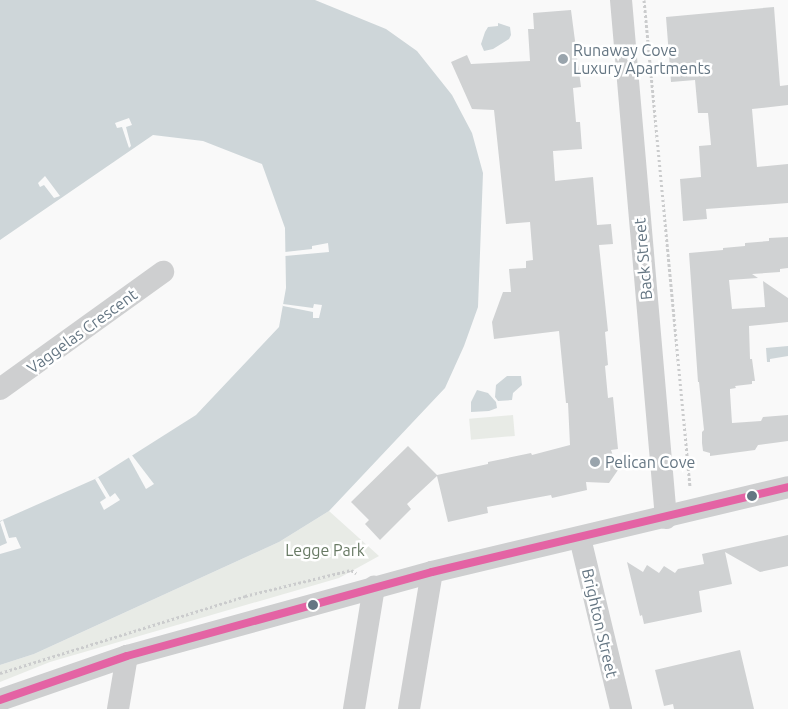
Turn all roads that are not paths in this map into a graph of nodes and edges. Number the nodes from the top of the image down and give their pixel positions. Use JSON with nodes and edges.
{"nodes":[{"id":1,"x":620,"y":0,"type":"edge"},
{"id":2,"x":163,"y":272,"type":"dead end"},
{"id":3,"x":0,"y":389,"type":"edge"},
{"id":4,"x":788,"y":487,"type":"edge"},
{"id":5,"x":666,"y":518,"type":"junction"},
{"id":6,"x":580,"y":538,"type":"junction"},
{"id":7,"x":432,"y":572,"type":"junction"},
{"id":8,"x":374,"y":587,"type":"junction"},
{"id":9,"x":128,"y":656,"type":"junction"},
{"id":10,"x":0,"y":700,"type":"edge"},
{"id":11,"x":118,"y":709,"type":"edge"},
{"id":12,"x":354,"y":709,"type":"edge"},
{"id":13,"x":410,"y":709,"type":"edge"},
{"id":14,"x":621,"y":709,"type":"edge"}],
"edges":[{"from":1,"to":5,"type":"street","name":"Back Street"},
{"from":2,"to":3,"type":"street","name":"Vaggelas Crescent"},
{"from":4,"to":5,"type":"street"},
{"from":5,"to":6,"type":"street"},
{"from":6,"to":7,"type":"street"},
{"from":6,"to":14,"type":"street","name":"Brighton Street"},
{"from":7,"to":8,"type":"street"},
{"from":7,"to":13,"type":"street"},
{"from":8,"to":9,"type":"street"},
{"from":8,"to":12,"type":"street"},
{"from":9,"to":10,"type":"street"},
{"from":9,"to":11,"type":"street"}]}
